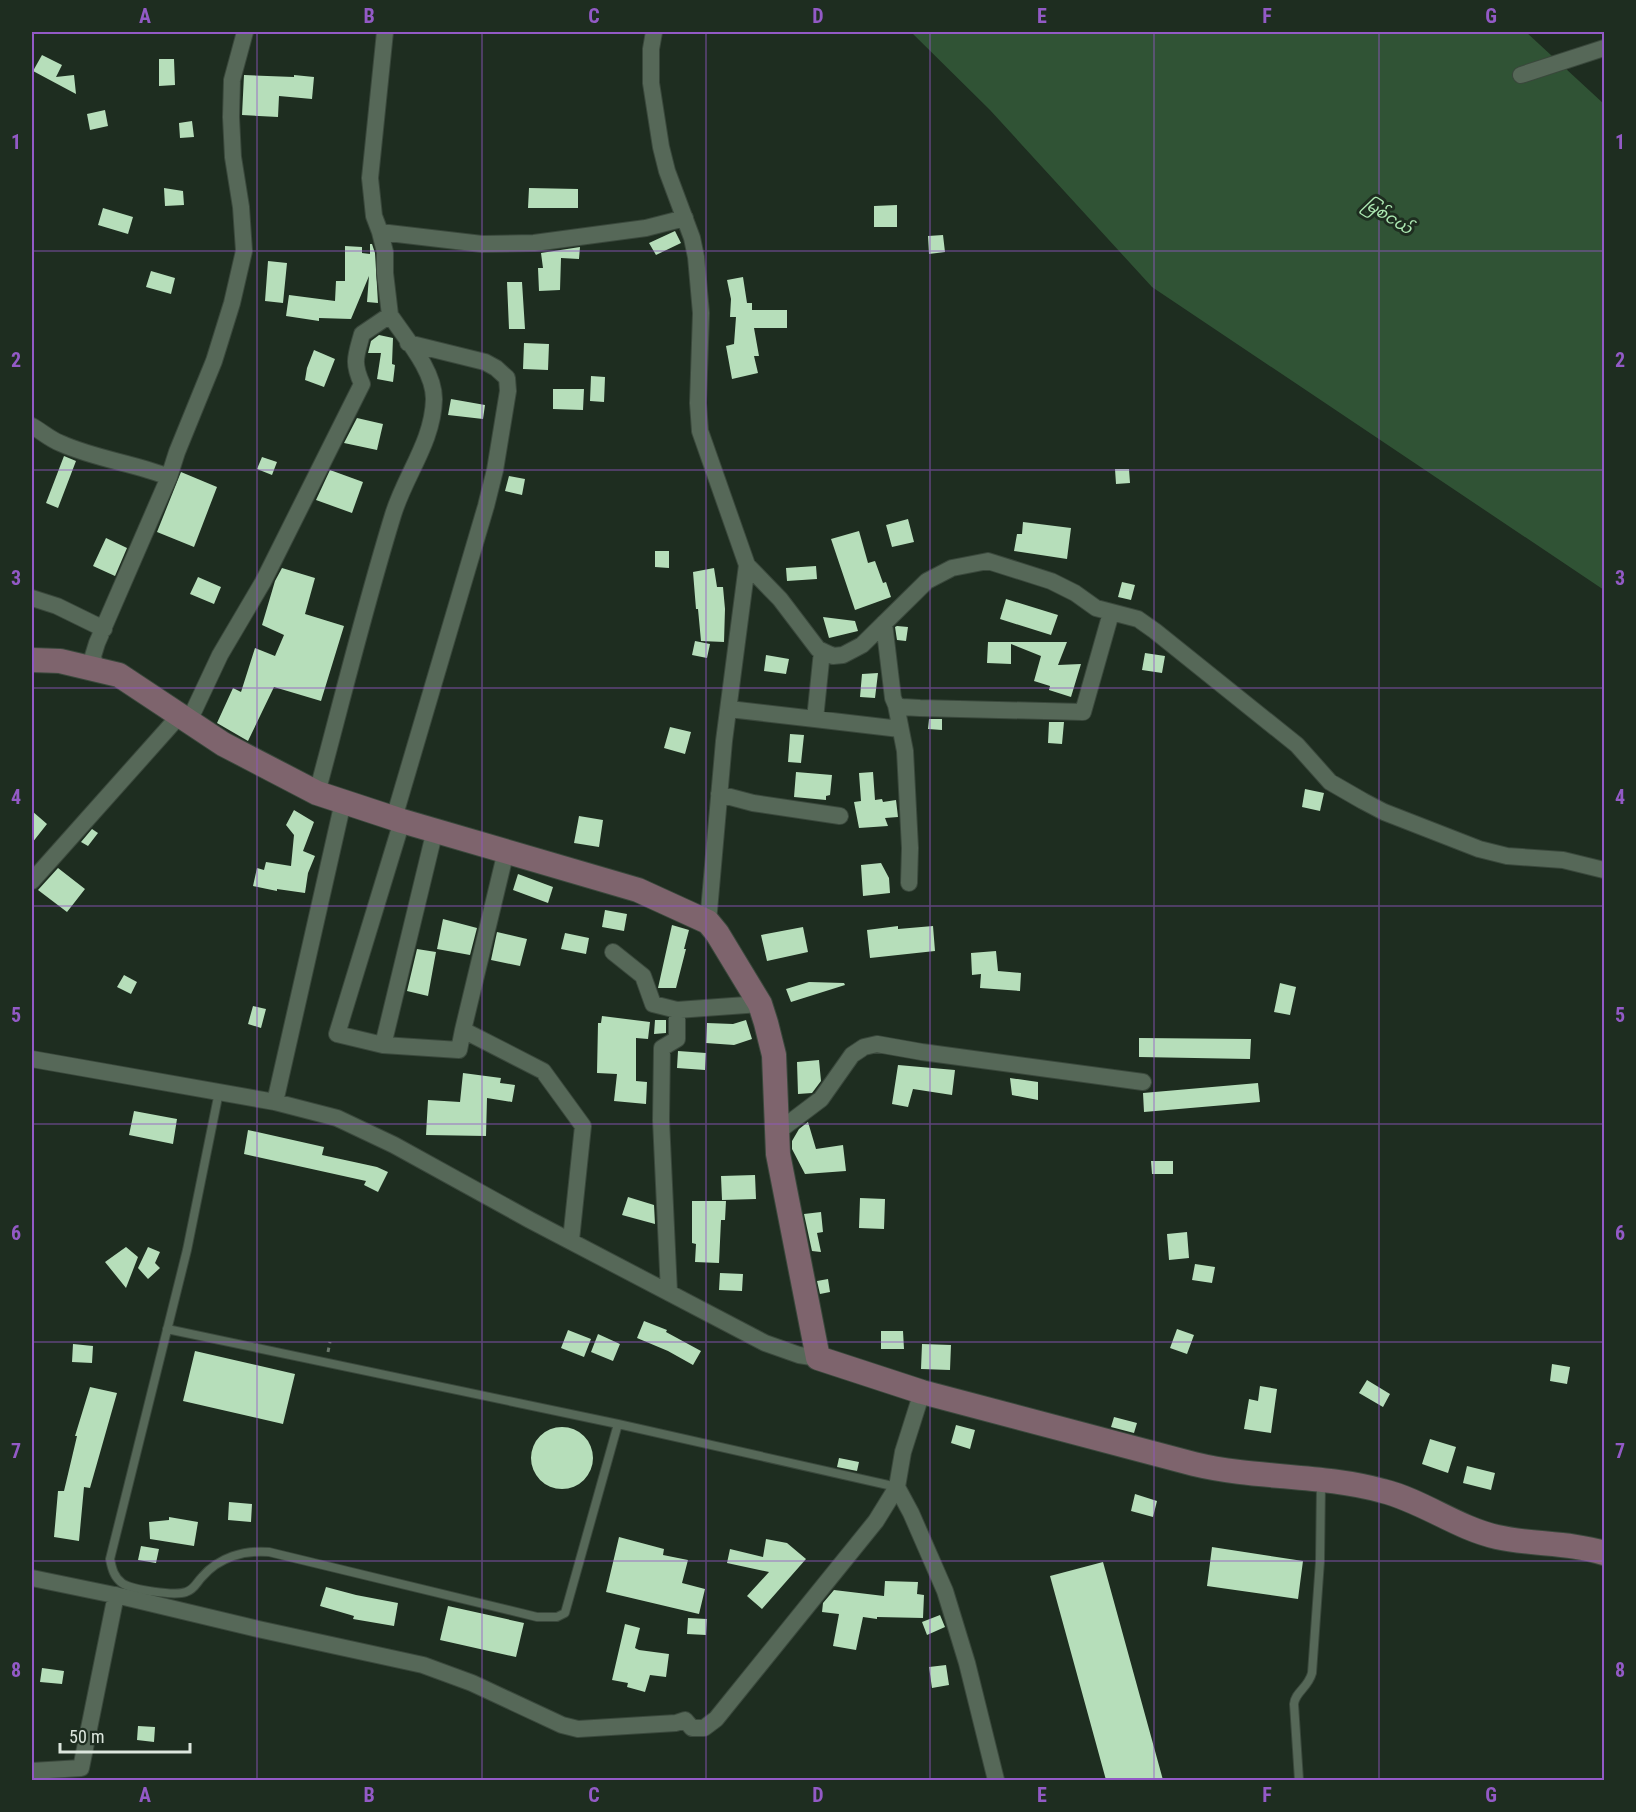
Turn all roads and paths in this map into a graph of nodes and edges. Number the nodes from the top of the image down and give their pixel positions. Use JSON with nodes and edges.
{"nodes":[{"id":1,"x":245,"y":32,"type":"edge"},
{"id":2,"x":385,"y":32,"type":"edge"},
{"id":3,"x":654,"y":32,"type":"edge"},
{"id":4,"x":1605,"y":48,"type":"edge"},
{"id":5,"x":1521,"y":75,"type":"dead end"},
{"id":6,"x":685,"y":218,"type":"junction"},
{"id":7,"x":380,"y":232,"type":"junction"},
{"id":8,"x":390,"y":315,"type":"junction"},
{"id":9,"x":408,"y":343,"type":"junction"},
{"id":10,"x":32,"y":426,"type":"edge"},
{"id":11,"x":170,"y":477,"type":"junction"},
{"id":12,"x":747,"y":565,"type":"junction"},
{"id":13,"x":32,"y":598,"type":"edge"},
{"id":14,"x":1111,"y":613,"type":"junction"},
{"id":15,"x":884,"y":623,"type":"junction"},
{"id":16,"x":104,"y":629,"type":"junction"},
{"id":17,"x":822,"y":651,"type":"junction"},
{"id":18,"x":32,"y":660,"type":"edge"},
{"id":19,"x":96,"y":670,"type":"junction"},
{"id":20,"x":897,"y":705,"type":"junction"},
{"id":21,"x":729,"y":709,"type":"junction"},
{"id":22,"x":185,"y":718,"type":"junction"},
{"id":23,"x":815,"y":719,"type":"junction"},
{"id":24,"x":900,"y":729,"type":"junction"},
{"id":25,"x":317,"y":793,"type":"junction"},
{"id":26,"x":719,"y":794,"type":"junction"},
{"id":27,"x":343,"y":802,"type":"junction"},
{"id":28,"x":840,"y":816,"type":"dead end"},
{"id":29,"x":398,"y":819,"type":"junction"},
{"id":30,"x":435,"y":830,"type":"junction"},
{"id":31,"x":506,"y":851,"type":"junction"},
{"id":32,"x":1605,"y":870,"type":"edge"},
{"id":33,"x":32,"y":881,"type":"edge"},
{"id":34,"x":909,"y":883,"type":"dead end"},
{"id":35,"x":708,"y":922,"type":"junction"},
{"id":36,"x":613,"y":952,"type":"dead end"},
{"id":37,"x":759,"y":1004,"type":"junction"},
{"id":38,"x":677,"y":1010,"type":"junction"},
{"id":39,"x":463,"y":1030,"type":"junction"},
{"id":40,"x":384,"y":1045,"type":"junction"},
{"id":41,"x":32,"y":1059,"type":"edge"},
{"id":42,"x":1143,"y":1082,"type":"dead end"},
{"id":43,"x":219,"y":1092,"type":"junction"},
{"id":44,"x":275,"y":1102,"type":"junction"},
{"id":45,"x":776,"y":1133,"type":"junction"},
{"id":46,"x":571,"y":1240,"type":"junction"},
{"id":47,"x":669,"y":1292,"type":"junction"},
{"id":48,"x":167,"y":1329,"type":"junction"},
{"id":49,"x":818,"y":1358,"type":"junction"},
{"id":50,"x":922,"y":1392,"type":"junction"},
{"id":51,"x":618,"y":1424,"type":"junction"},
{"id":52,"x":1321,"y":1480,"type":"junction"},
{"id":53,"x":897,"y":1487,"type":"junction"},
{"id":54,"x":1605,"y":1553,"type":"edge"},
{"id":55,"x":32,"y":1578,"type":"edge"},
{"id":56,"x":116,"y":1595,"type":"junction"},
{"id":57,"x":32,"y":1771,"type":"edge"},
{"id":58,"x":996,"y":1780,"type":"edge"},
{"id":59,"x":1299,"y":1780,"type":"edge"}],
"edges":[{"from":1,"to":11,"type":"street"},
{"from":2,"to":7,"type":"street"},
{"from":3,"to":6,"type":"street"},
{"from":4,"to":5,"type":"street"},
{"from":6,"to":7,"type":"street"},
{"from":6,"to":12,"type":"street"},
{"from":7,"to":8,"type":"street"},
{"from":8,"to":9,"type":"street"},
{"from":8,"to":22,"type":"street"},
{"from":9,"to":25,"type":"street"},
{"from":9,"to":29,"type":"street"},
{"from":10,"to":11,"type":"street"},
{"from":11,"to":16,"type":"street"},
{"from":12,"to":17,"type":"street"},
{"from":12,"to":21,"type":"street"},
{"from":13,"to":16,"type":"street"},
{"from":14,"to":15,"type":"street"},
{"from":14,"to":20,"type":"street"},
{"from":14,"to":32,"type":"street"},
{"from":15,"to":17,"type":"street"},
{"from":15,"to":20,"type":"street"},
{"from":16,"to":19,"type":"street"},
{"from":17,"to":23,"type":"street"},
{"from":18,"to":19,"type":"street"},
{"from":19,"to":22,"type":"street"},
{"from":20,"to":24,"type":"street"},
{"from":21,"to":23,"type":"street"},
{"from":21,"to":26,"type":"street"},
{"from":22,"to":25,"type":"street"},
{"from":22,"to":33,"type":"street"},
{"from":23,"to":24,"type":"street"},
{"from":24,"to":34,"type":"street"},
{"from":25,"to":27,"type":"street"},
{"from":26,"to":28,"type":"street"},
{"from":26,"to":35,"type":"street"},
{"from":27,"to":29,"type":"street"},
{"from":27,"to":44,"type":"street"},
{"from":29,"to":30,"type":"street"},
{"from":29,"to":40,"type":"street"},
{"from":30,"to":31,"type":"street"},
{"from":30,"to":40,"type":"street"},
{"from":31,"to":35,"type":"street"},
{"from":31,"to":39,"type":"street"},
{"from":35,"to":37,"type":"street"},
{"from":36,"to":38,"type":"street"},
{"from":37,"to":38,"type":"street"},
{"from":37,"to":45,"type":"street"},
{"from":38,"to":47,"type":"street"},
{"from":39,"to":40,"type":"street"},
{"from":39,"to":46,"type":"street"},
{"from":41,"to":43,"type":"street"},
{"from":42,"to":45,"type":"street"},
{"from":43,"to":44,"type":"street"},
{"from":43,"to":48,"type":"lane"},
{"from":44,"to":46,"type":"street"},
{"from":45,"to":49,"type":"street"},
{"from":46,"to":47,"type":"street"},
{"from":47,"to":49,"type":"street"},
{"from":48,"to":51,"type":"lane"},
{"from":48,"to":51,"type":"lane"},
{"from":49,"to":50,"type":"street"},
{"from":50,"to":52,"type":"street"},
{"from":50,"to":53,"type":"street"},
{"from":51,"to":53,"type":"lane"},
{"from":52,"to":54,"type":"street"},
{"from":52,"to":59,"type":"lane"},
{"from":53,"to":56,"type":"street"},
{"from":53,"to":58,"type":"street"},
{"from":55,"to":56,"type":"street"},
{"from":56,"to":57,"type":"street"}]}
